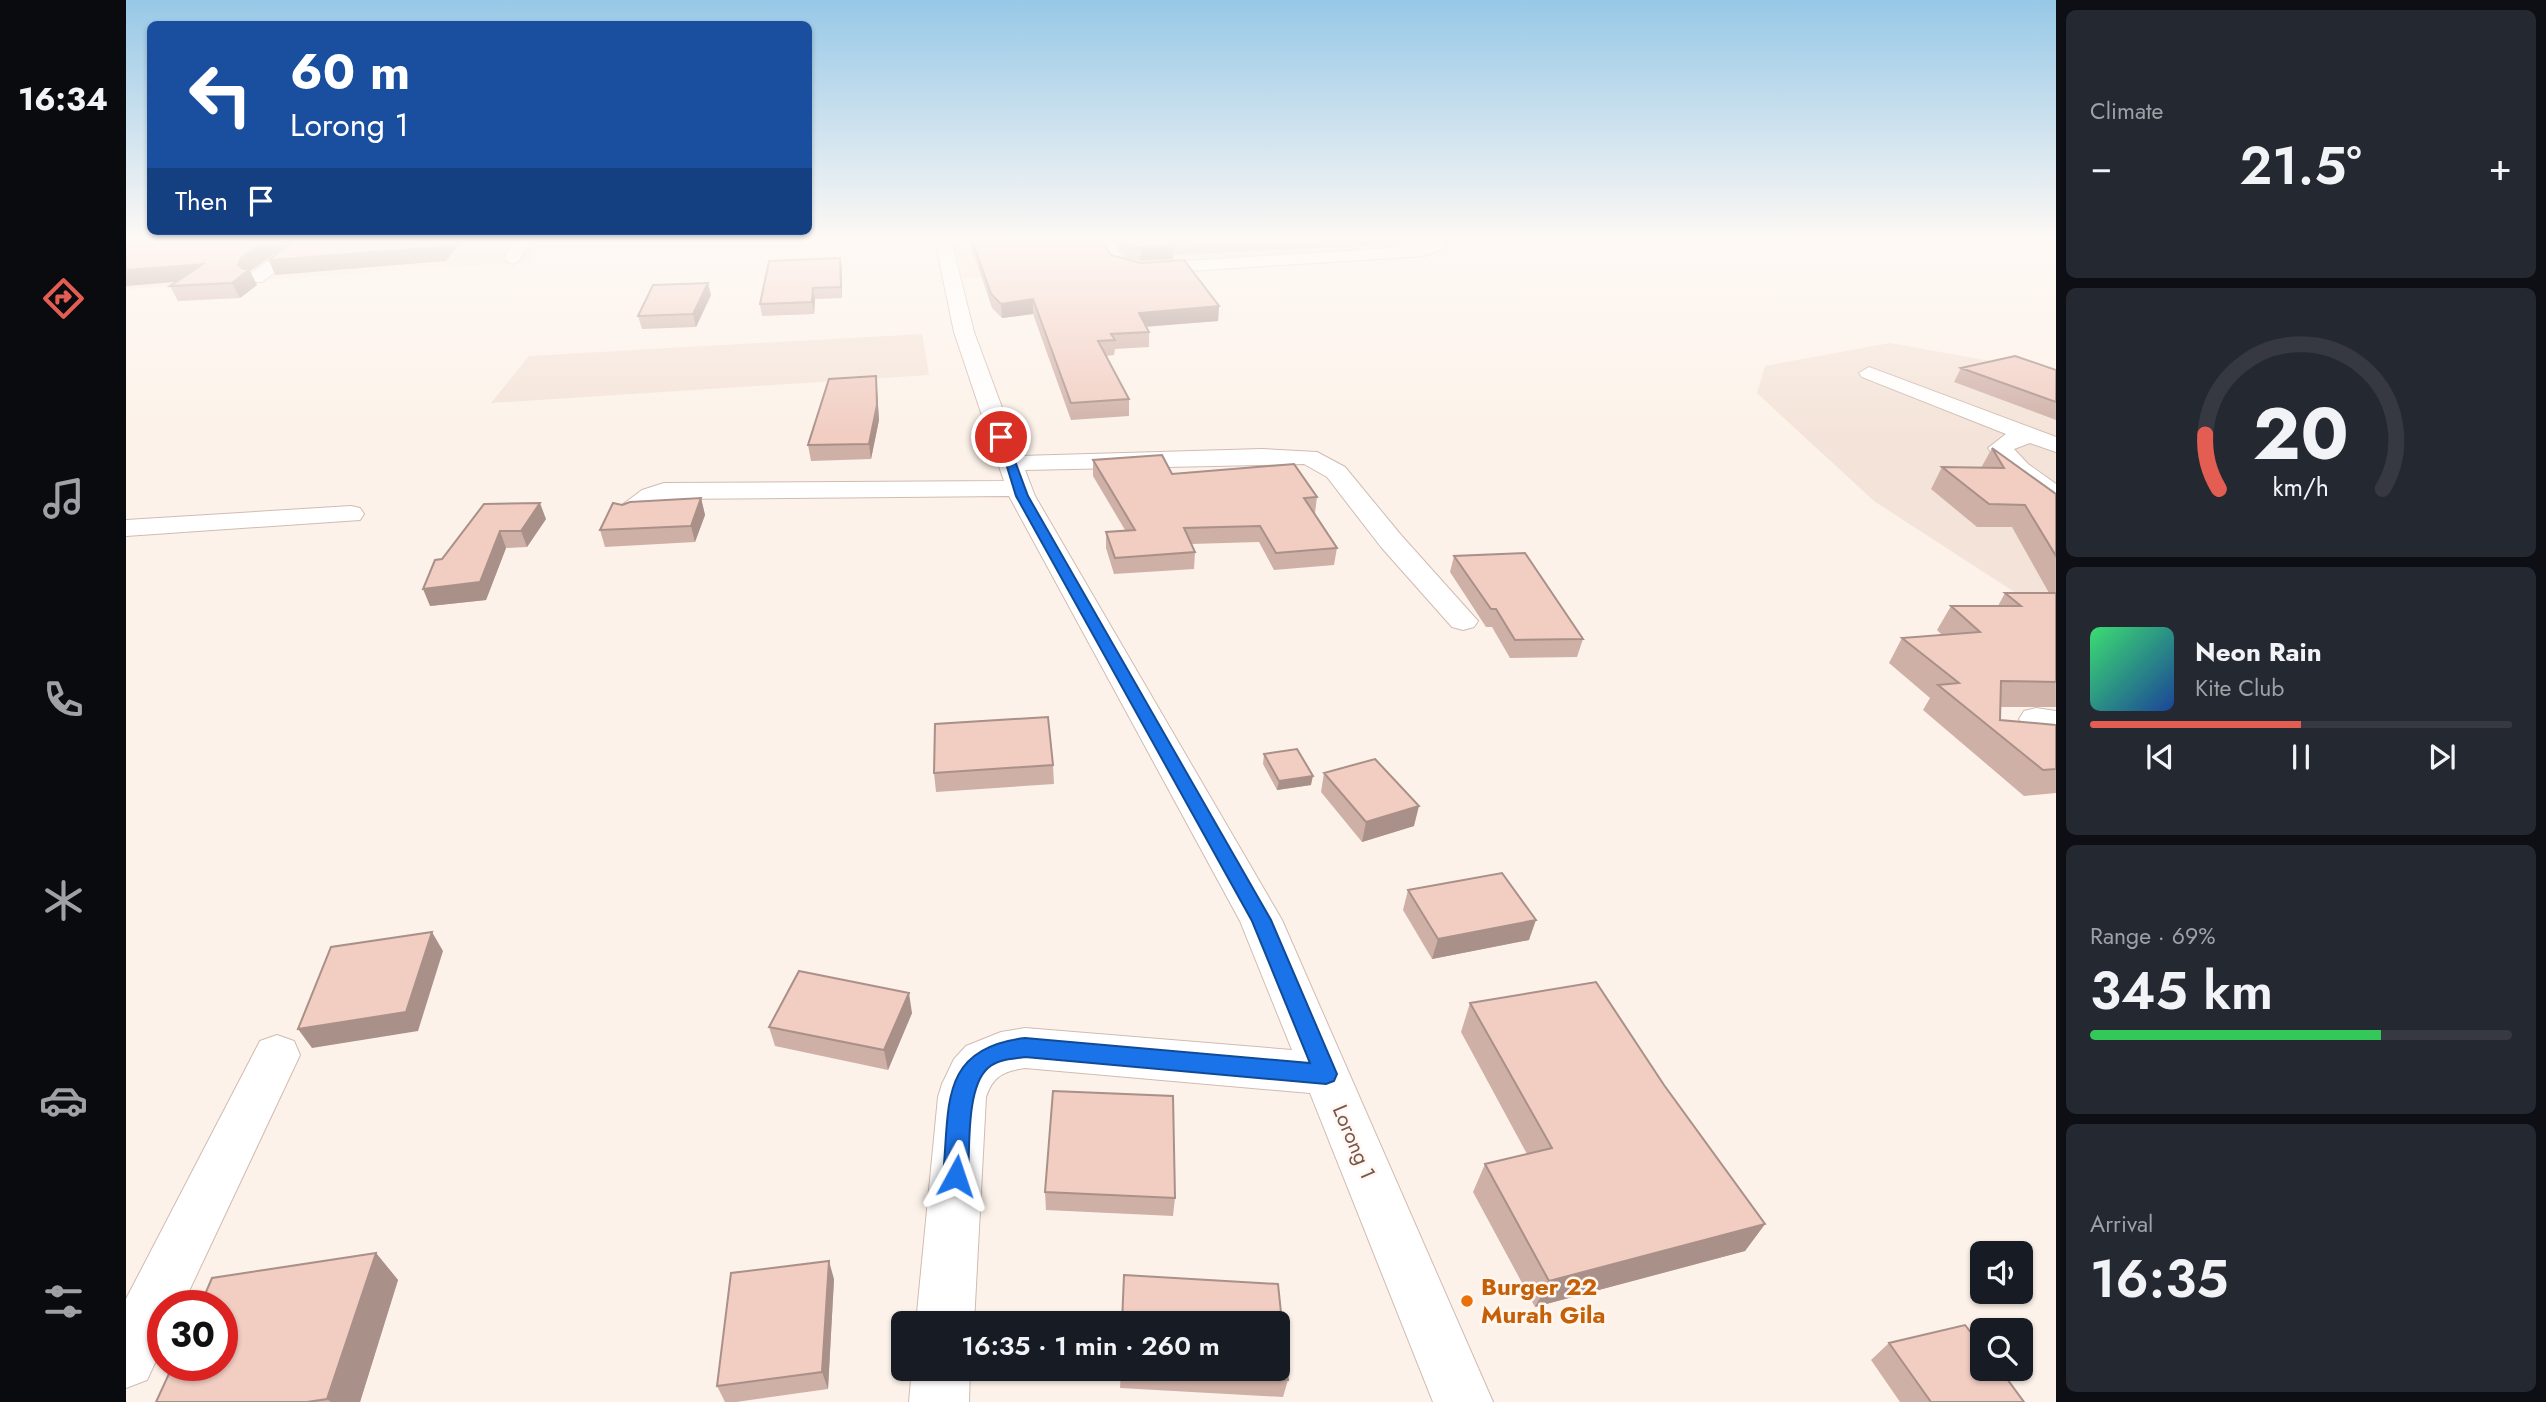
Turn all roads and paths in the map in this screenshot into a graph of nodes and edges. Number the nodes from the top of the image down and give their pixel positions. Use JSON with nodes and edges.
{"nodes":[{"id":1,"x":958,"y":305,"type":"edge"},
{"id":2,"x":1869,"y":373,"type":"dead end"},
{"id":3,"x":2031,"y":436,"type":"junction"},
{"id":4,"x":2056,"y":445,"type":"edge"},
{"id":5,"x":1014,"y":475,"type":"junction"},
{"id":6,"x":2056,"y":496,"type":"edge"},
{"id":7,"x":627,"y":511,"type":"edge"},
{"id":8,"x":351,"y":514,"type":"dead end"},
{"id":9,"x":126,"y":528,"type":"edge"},
{"id":10,"x":1463,"y":621,"type":"dead end"},
{"id":11,"x":277,"y":1055,"type":"dead end"},
{"id":12,"x":1326,"y":1074,"type":"junction"},
{"id":13,"x":946,"y":1311,"type":"edge"},
{"id":14,"x":126,"y":1359,"type":"edge"},
{"id":15,"x":940,"y":1381,"type":"edge"},
{"id":16,"x":939,"y":1402,"type":"edge"},
{"id":17,"x":1463,"y":1402,"type":"edge"}],
"edges":[{"from":1,"to":5,"type":"street","name":"Lorong 1"},
{"from":2,"to":3,"type":"street"},
{"from":3,"to":4,"type":"street"},
{"from":3,"to":6,"type":"street"},
{"from":5,"to":7,"type":"street"},
{"from":5,"to":10,"type":"street"},
{"from":5,"to":12,"type":"street","name":"Lorong 1"},
{"from":8,"to":9,"type":"street"},
{"from":11,"to":14,"type":"street"},
{"from":12,"to":13,"type":"street"},
{"from":12,"to":17,"type":"street","name":"Lorong 1"},
{"from":15,"to":16,"type":"street"}]}
